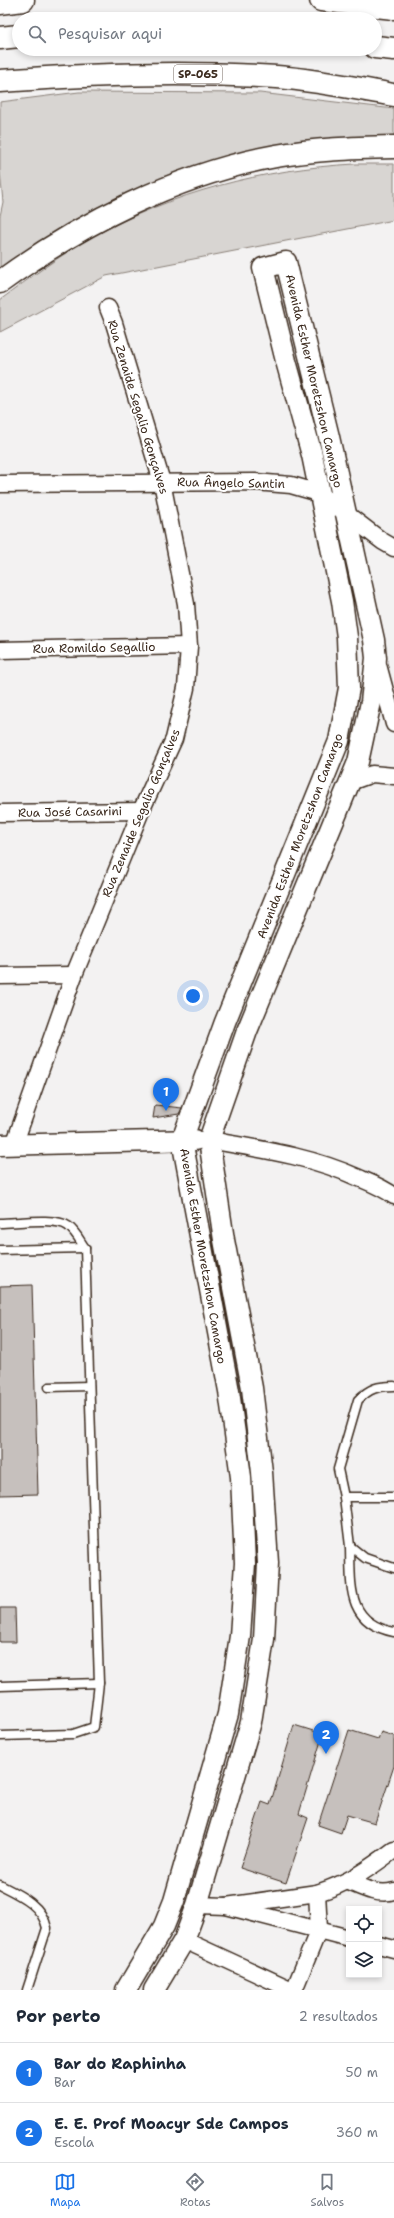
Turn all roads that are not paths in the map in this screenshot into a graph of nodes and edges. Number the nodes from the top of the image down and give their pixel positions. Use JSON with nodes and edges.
{"nodes":[{"id":1,"x":23,"y":0,"type":"edge"},
{"id":2,"x":321,"y":0,"type":"edge"},
{"id":3,"x":0,"y":3,"type":"edge"},
{"id":4,"x":394,"y":8,"type":"edge"},
{"id":5,"x":12,"y":37,"type":"edge"},
{"id":6,"x":0,"y":38,"type":"edge"},
{"id":7,"x":382,"y":48,"type":"edge"},
{"id":8,"x":394,"y":49,"type":"edge"},
{"id":9,"x":0,"y":81,"type":"edge"},
{"id":10,"x":394,"y":95,"type":"edge"},
{"id":11,"x":394,"y":147,"type":"edge"},
{"id":12,"x":0,"y":282,"type":"edge"},
{"id":13,"x":108,"y":308,"type":"dead end"},
{"id":14,"x":162,"y":482,"type":"junction"},
{"id":15,"x":0,"y":484,"type":"edge"},
{"id":16,"x":319,"y":493,"type":"junction"},
{"id":17,"x":344,"y":510,"type":"junction"},
{"id":18,"x":394,"y":548,"type":"edge"},
{"id":19,"x":189,"y":646,"type":"junction"},
{"id":20,"x":0,"y":650,"type":"edge"},
{"id":21,"x":376,"y":658,"type":"junction"},
{"id":22,"x":394,"y":724,"type":"edge"},
{"id":23,"x":394,"y":776,"type":"edge"},
{"id":24,"x":350,"y":782,"type":"junction"},
{"id":25,"x":141,"y":811,"type":"junction"},
{"id":26,"x":0,"y":813,"type":"edge"},
{"id":27,"x":74,"y":975,"type":"junction"},
{"id":28,"x":0,"y":976,"type":"edge"},
{"id":29,"x":182,"y":1140,"type":"junction"},
{"id":30,"x":209,"y":1140,"type":"junction"},
{"id":31,"x":7,"y":1145,"type":"edge"},
{"id":32,"x":394,"y":1196,"type":"edge"},
{"id":33,"x":0,"y":1224,"type":"edge"},
{"id":34,"x":85,"y":1248,"type":"junction"},
{"id":35,"x":0,"y":1250,"type":"edge"},
{"id":36,"x":89,"y":1386,"type":"junction"},
{"id":37,"x":394,"y":1386,"type":"edge"},
{"id":38,"x":49,"y":1387,"type":"dead end"},
{"id":39,"x":344,"y":1497,"type":"junction"},
{"id":40,"x":394,"y":1497,"type":"edge"},
{"id":41,"x":350,"y":1546,"type":"junction"},
{"id":42,"x":394,"y":1568,"type":"edge"},
{"id":43,"x":394,"y":1632,"type":"edge"},
{"id":44,"x":99,"y":1683,"type":"junction"},
{"id":45,"x":0,"y":1686,"type":"edge"},
{"id":46,"x":0,"y":1736,"type":"edge"},
{"id":47,"x":394,"y":1850,"type":"edge"},
{"id":48,"x":349,"y":1882,"type":"junction"},
{"id":49,"x":0,"y":1885,"type":"edge"},
{"id":50,"x":394,"y":1891,"type":"edge"},
{"id":51,"x":317,"y":1893,"type":"junction"},
{"id":52,"x":174,"y":1901,"type":"junction"},
{"id":53,"x":197,"y":1905,"type":"junction"},
{"id":54,"x":226,"y":1906,"type":"junction"},
{"id":55,"x":164,"y":1926,"type":"junction"},
{"id":56,"x":319,"y":1929,"type":"junction"},
{"id":57,"x":346,"y":1937,"type":"edge"},
{"id":58,"x":184,"y":1940,"type":"junction"},
{"id":59,"x":382,"y":1946,"type":"edge"},
{"id":60,"x":394,"y":1949,"type":"edge"},
{"id":61,"x":27,"y":1990,"type":"edge"},
{"id":62,"x":126,"y":1990,"type":"edge"},
{"id":63,"x":154,"y":1990,"type":"edge"},
{"id":64,"x":293,"y":1990,"type":"edge"}],
"edges":[{"from":1,"to":3,"type":"highway"},
{"from":2,"to":4,"type":"highway"},
{"from":5,"to":6,"type":"highway"},
{"from":7,"to":8,"type":"highway"},
{"from":9,"to":10,"type":"highway","number":"SP-065"},
{"from":11,"to":12,"type":"highway"},
{"from":13,"to":14,"type":"street","name":"Rua Zenaide Segalio Gonçalves"},
{"from":14,"to":15,"type":"street","name":"Rua Ângelo Santin"},
{"from":14,"to":16,"type":"street","name":"Rua Ângelo Santin"},
{"from":14,"to":19,"type":"street","name":"Rua Zenaide Segalio Gonçalves"},
{"from":16,"to":17,"type":"street","name":"Rua Ângelo Santin"},
{"from":16,"to":17,"type":"street","name":"Avenida Esther Moretzshon Camargo"},
{"from":16,"to":29,"type":"street","name":"Avenida Esther Moretzshon Camargo"},
{"from":17,"to":18,"type":"street","name":"Rua Ângelo Santin"},
{"from":17,"to":21,"type":"street","name":"Avenida Esther Moretzshon Camargo"},
{"from":19,"to":20,"type":"street","name":"Rua Romildo Segallio"},
{"from":19,"to":25,"type":"street","name":"Rua Zenaide Segalio Gonçalves"},
{"from":21,"to":22,"type":"street"},
{"from":21,"to":24,"type":"street","name":"Avenida Esther Moretzshon Camargo"},
{"from":23,"to":24,"type":"street"},
{"from":24,"to":30,"type":"street","name":"Avenida Esther Moretzshon Camargo"},
{"from":25,"to":26,"type":"street","name":"Rua José Casarini"},
{"from":25,"to":27,"type":"street","name":"Rua Zenaide Segalio Gonçalves"},
{"from":27,"to":28,"type":"street"},
{"from":27,"to":31,"type":"street","name":"Rua Zenaide Segalio Gonçalves"},
{"from":29,"to":30,"type":"street"},
{"from":29,"to":31,"type":"street"},
{"from":29,"to":52,"type":"street","name":"Avenida Esther Moretzshon Camargo"},
{"from":30,"to":32,"type":"street"},
{"from":30,"to":53,"type":"street","name":"Avenida Esther Moretzshon Camargo"},
{"from":33,"to":34,"type":"lane"},
{"from":34,"to":35,"type":"lane"},
{"from":34,"to":36,"type":"lane"},
{"from":36,"to":38,"type":"lane"},
{"from":36,"to":44,"type":"lane"},
{"from":37,"to":39,"type":"lane"},
{"from":39,"to":40,"type":"lane"},
{"from":39,"to":41,"type":"lane"},
{"from":41,"to":42,"type":"lane"},
{"from":41,"to":43,"type":"lane"},
{"from":44,"to":45,"type":"lane"},
{"from":44,"to":46,"type":"lane"},
{"from":47,"to":48,"type":"street"},
{"from":48,"to":50,"type":"street"},
{"from":48,"to":51,"type":"street"},
{"from":49,"to":61,"type":"lane"},
{"from":51,"to":54,"type":"street"},
{"from":51,"to":56,"type":"street"},
{"from":52,"to":53,"type":"street"},
{"from":52,"to":55,"type":"street","name":"Avenida Esther Moretzshon Camargo"},
{"from":53,"to":54,"type":"street"},
{"from":53,"to":58,"type":"street","name":"Avenida Esther Moretzshon Camargo"},
{"from":54,"to":56,"type":"street"},
{"from":55,"to":58,"type":"street"},
{"from":55,"to":62,"type":"street","name":"Avenida Esther Moretzshon Camargo"},
{"from":56,"to":57,"type":"street"},
{"from":56,"to":64,"type":"street"},
{"from":58,"to":63,"type":"street","name":"Avenida Esther Moretzshon Camargo"},
{"from":58,"to":64,"type":"street"},
{"from":59,"to":60,"type":"street"}]}
